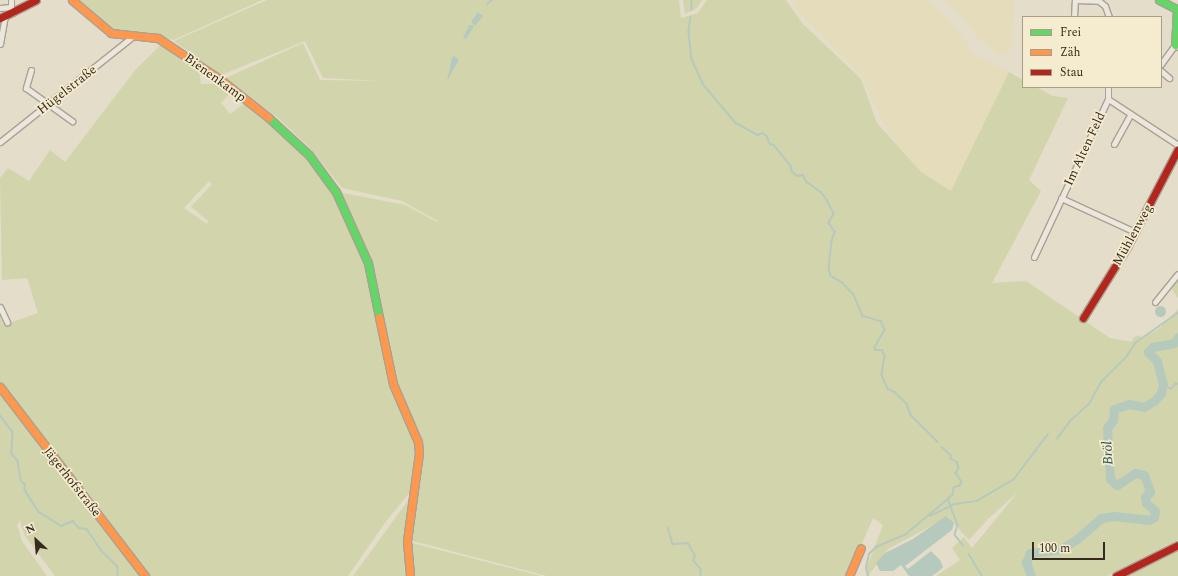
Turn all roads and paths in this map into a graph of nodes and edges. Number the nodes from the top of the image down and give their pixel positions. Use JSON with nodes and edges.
{"nodes":[{"id":1,"x":11,"y":0,"type":"edge"},
{"id":2,"x":36,"y":0,"type":"edge"},
{"id":3,"x":72,"y":0,"type":"edge"},
{"id":4,"x":1075,"y":0,"type":"edge"},
{"id":5,"x":1158,"y":0,"type":"edge"},
{"id":6,"x":0,"y":8,"type":"edge"},
{"id":7,"x":1177,"y":8,"type":"edge"},
{"id":8,"x":12,"y":10,"type":"junction"},
{"id":9,"x":1074,"y":16,"type":"edge"},
{"id":10,"x":1109,"y":16,"type":"edge"},
{"id":11,"x":2,"y":18,"type":"edge"},
{"id":12,"x":132,"y":37,"type":"junction"},
{"id":13,"x":0,"y":44,"type":"edge"},
{"id":14,"x":1176,"y":46,"type":"edge"},
{"id":15,"x":1162,"y":63,"type":"edge"},
{"id":16,"x":31,"y":70,"type":"dead end"},
{"id":17,"x":1162,"y":72,"type":"edge"},
{"id":18,"x":1169,"y":78,"type":"dead end"},
{"id":19,"x":1108,"y":88,"type":"edge"},
{"id":20,"x":1108,"y":99,"type":"junction"},
{"id":21,"x":50,"y":104,"type":"junction"},
{"id":22,"x":1130,"y":115,"type":"junction"},
{"id":23,"x":72,"y":121,"type":"dead end"},
{"id":24,"x":0,"y":142,"type":"edge"},
{"id":25,"x":1114,"y":144,"type":"dead end"},
{"id":26,"x":1178,"y":146,"type":"edge"},
{"id":27,"x":1178,"y":149,"type":"edge"},
{"id":28,"x":1061,"y":198,"type":"junction"},
{"id":29,"x":1135,"y":232,"type":"junction"},
{"id":30,"x":1034,"y":257,"type":"dead end"},
{"id":31,"x":1178,"y":274,"type":"edge"},
{"id":32,"x":1155,"y":302,"type":"dead end"},
{"id":33,"x":0,"y":306,"type":"edge"},
{"id":34,"x":1083,"y":318,"type":"dead end"},
{"id":35,"x":7,"y":322,"type":"dead end"},
{"id":36,"x":0,"y":387,"type":"edge"},
{"id":37,"x":1178,"y":545,"type":"edge"},
{"id":38,"x":862,"y":548,"type":"dead end"},
{"id":39,"x":145,"y":576,"type":"edge"},
{"id":40,"x":410,"y":576,"type":"edge"},
{"id":41,"x":849,"y":576,"type":"edge"},
{"id":42,"x":1116,"y":576,"type":"edge"}],
"edges":[{"from":1,"to":8,"type":"street"},
{"from":2,"to":8,"type":"street"},
{"from":3,"to":12,"type":"street","name":"Bienenkamp"},
{"from":4,"to":9,"type":"street"},
{"from":4,"to":10,"type":"street"},
{"from":5,"to":7,"type":"street"},
{"from":6,"to":8,"type":"street"},
{"from":7,"to":14,"type":"street"},
{"from":8,"to":11,"type":"street"},
{"from":11,"to":13,"type":"street"},
{"from":12,"to":21,"type":"street","name":"Hügelstraße"},
{"from":12,"to":40,"type":"street","name":"Bienenkamp"},
{"from":14,"to":15,"type":"street"},
{"from":16,"to":21,"type":"street"},
{"from":17,"to":18,"type":"street"},
{"from":19,"to":20,"type":"street"},
{"from":20,"to":22,"type":"street"},
{"from":20,"to":28,"type":"street","name":"Im Alten Feld"},
{"from":21,"to":23,"type":"street"},
{"from":21,"to":24,"type":"street","name":"Hügelstraße"},
{"from":22,"to":25,"type":"street"},
{"from":22,"to":26,"type":"street"},
{"from":27,"to":29,"type":"street","name":"Mühlenweg"},
{"from":28,"to":29,"type":"street","name":"Im Alten Feld"},
{"from":28,"to":30,"type":"street","name":"Im Alten Feld"},
{"from":29,"to":34,"type":"street","name":"Mühlenweg"},
{"from":31,"to":32,"type":"street"},
{"from":33,"to":35,"type":"street"},
{"from":36,"to":39,"type":"street","name":"Jägerhofstraße"},
{"from":37,"to":42,"type":"street"},
{"from":38,"to":41,"type":"street"}]}
